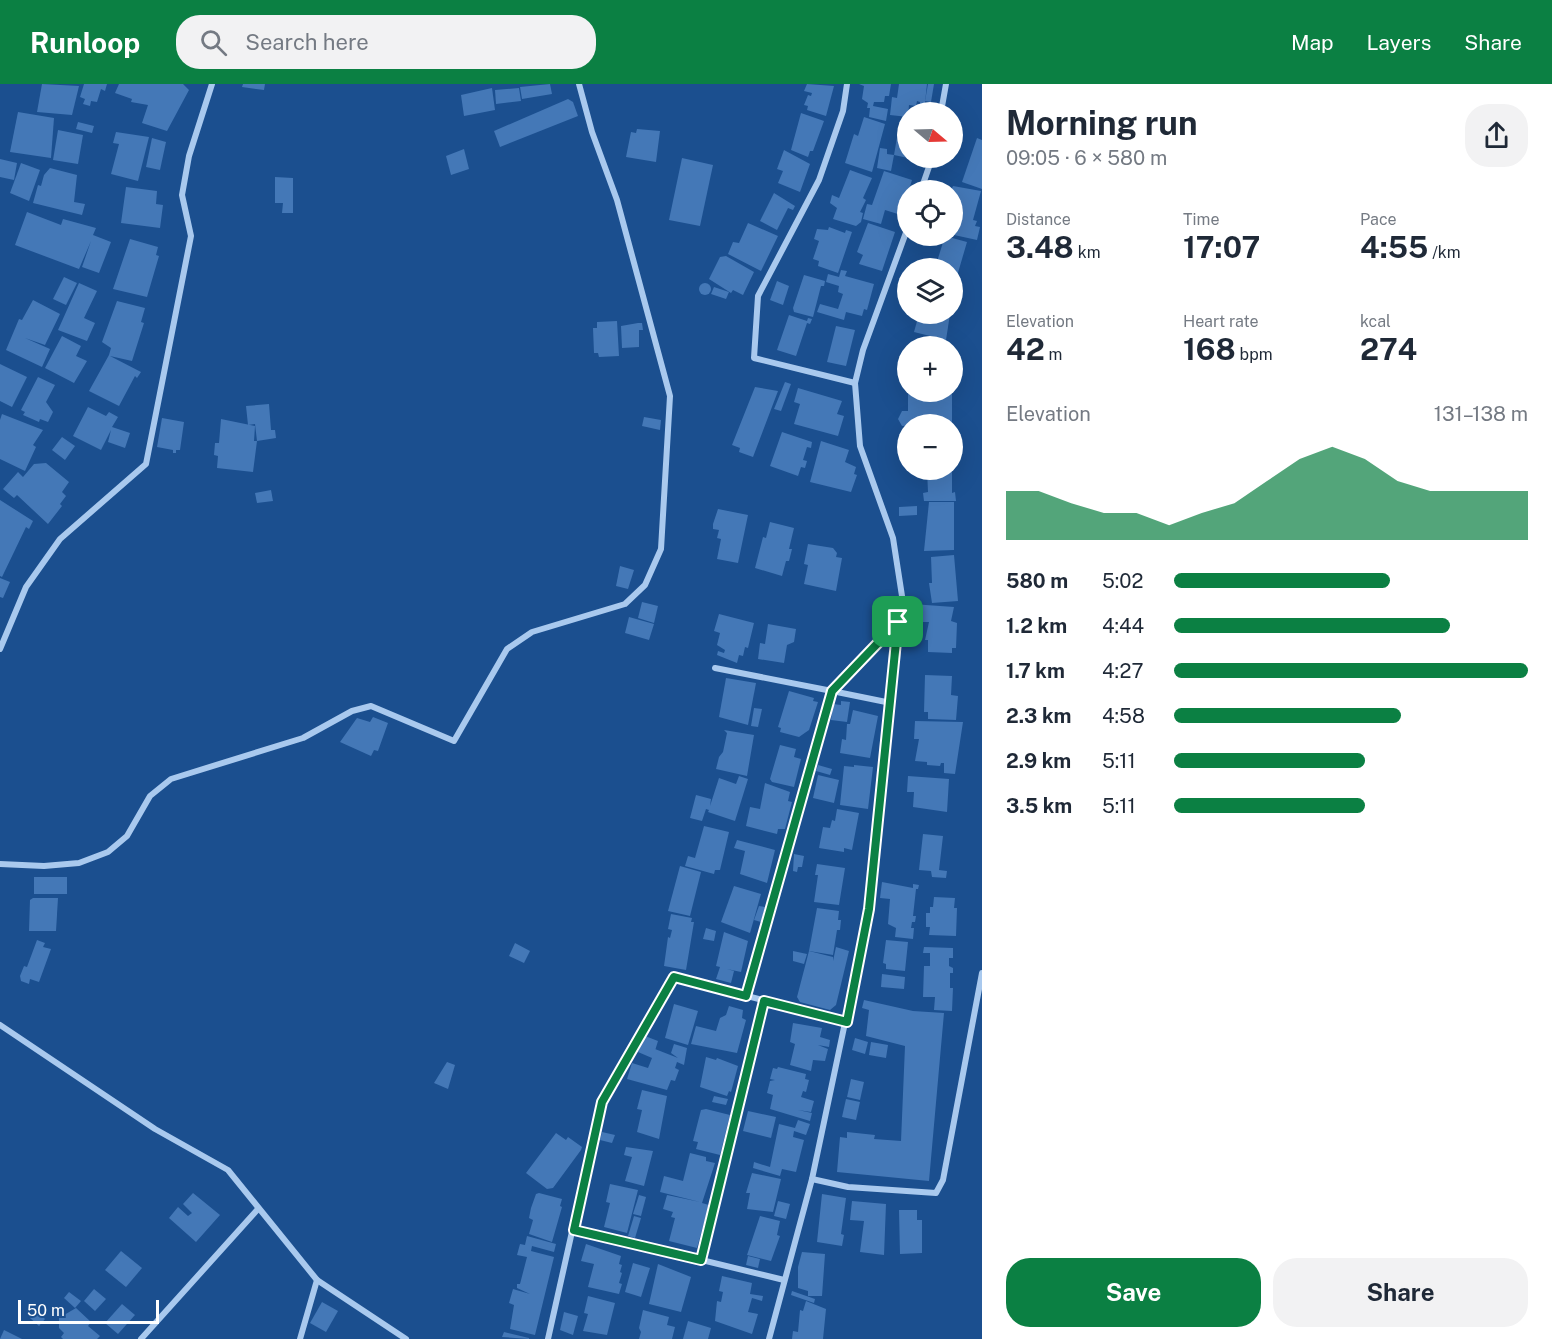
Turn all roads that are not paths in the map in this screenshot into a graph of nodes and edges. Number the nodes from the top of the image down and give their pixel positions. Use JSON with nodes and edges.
{"nodes":[{"id":1,"x":212,"y":84,"type":"edge"},
{"id":2,"x":579,"y":84,"type":"edge"},
{"id":3,"x":847,"y":84,"type":"edge"},
{"id":4,"x":946,"y":84,"type":"edge"},
{"id":5,"x":943,"y":102,"type":"edge"},
{"id":6,"x":901,"y":246,"type":"edge"},
{"id":7,"x":855,"y":383,"type":"junction"},
{"id":8,"x":898,"y":622,"type":"junction"},
{"id":9,"x":0,"y":649,"type":"edge"},
{"id":10,"x":714,"y":668,"type":"dead end"},
{"id":11,"x":832,"y":691,"type":"junction"},
{"id":12,"x":891,"y":703,"type":"junction"},
{"id":13,"x":0,"y":864,"type":"edge"},
{"id":14,"x":982,"y":973,"type":"edge"},
{"id":15,"x":746,"y":996,"type":"junction"},
{"id":16,"x":764,"y":1001,"type":"junction"},
{"id":17,"x":847,"y":1022,"type":"junction"},
{"id":18,"x":0,"y":1025,"type":"edge"},
{"id":19,"x":812,"y":1179,"type":"junction"},
{"id":20,"x":258,"y":1209,"type":"junction"},
{"id":21,"x":574,"y":1230,"type":"junction"},
{"id":22,"x":701,"y":1260,"type":"junction"},
{"id":23,"x":317,"y":1280,"type":"junction"},
{"id":24,"x":784,"y":1280,"type":"junction"},
{"id":25,"x":141,"y":1339,"type":"edge"},
{"id":26,"x":300,"y":1339,"type":"edge"},
{"id":27,"x":406,"y":1339,"type":"edge"},
{"id":28,"x":548,"y":1339,"type":"edge"},
{"id":29,"x":770,"y":1339,"type":"edge"}],
"edges":[{"from":1,"to":9,"type":"street"},
{"from":2,"to":13,"type":"street"},
{"from":3,"to":7,"type":"street"},
{"from":4,"to":5,"type":"street"},
{"from":6,"to":7,"type":"street"},
{"from":7,"to":8,"type":"street"},
{"from":8,"to":11,"type":"street"},
{"from":8,"to":12,"type":"street"},
{"from":10,"to":11,"type":"street"},
{"from":11,"to":12,"type":"street"},
{"from":11,"to":15,"type":"street"},
{"from":12,"to":17,"type":"street"},
{"from":14,"to":19,"type":"street"},
{"from":15,"to":16,"type":"street"},
{"from":15,"to":21,"type":"street"},
{"from":16,"to":17,"type":"street"},
{"from":16,"to":22,"type":"street"},
{"from":17,"to":19,"type":"street"},
{"from":18,"to":20,"type":"street"},
{"from":19,"to":24,"type":"street"},
{"from":20,"to":23,"type":"street"},
{"from":20,"to":25,"type":"street"},
{"from":21,"to":22,"type":"street"},
{"from":21,"to":28,"type":"street"},
{"from":22,"to":24,"type":"street"},
{"from":23,"to":26,"type":"street"},
{"from":23,"to":27,"type":"street"},
{"from":24,"to":29,"type":"street"}]}
